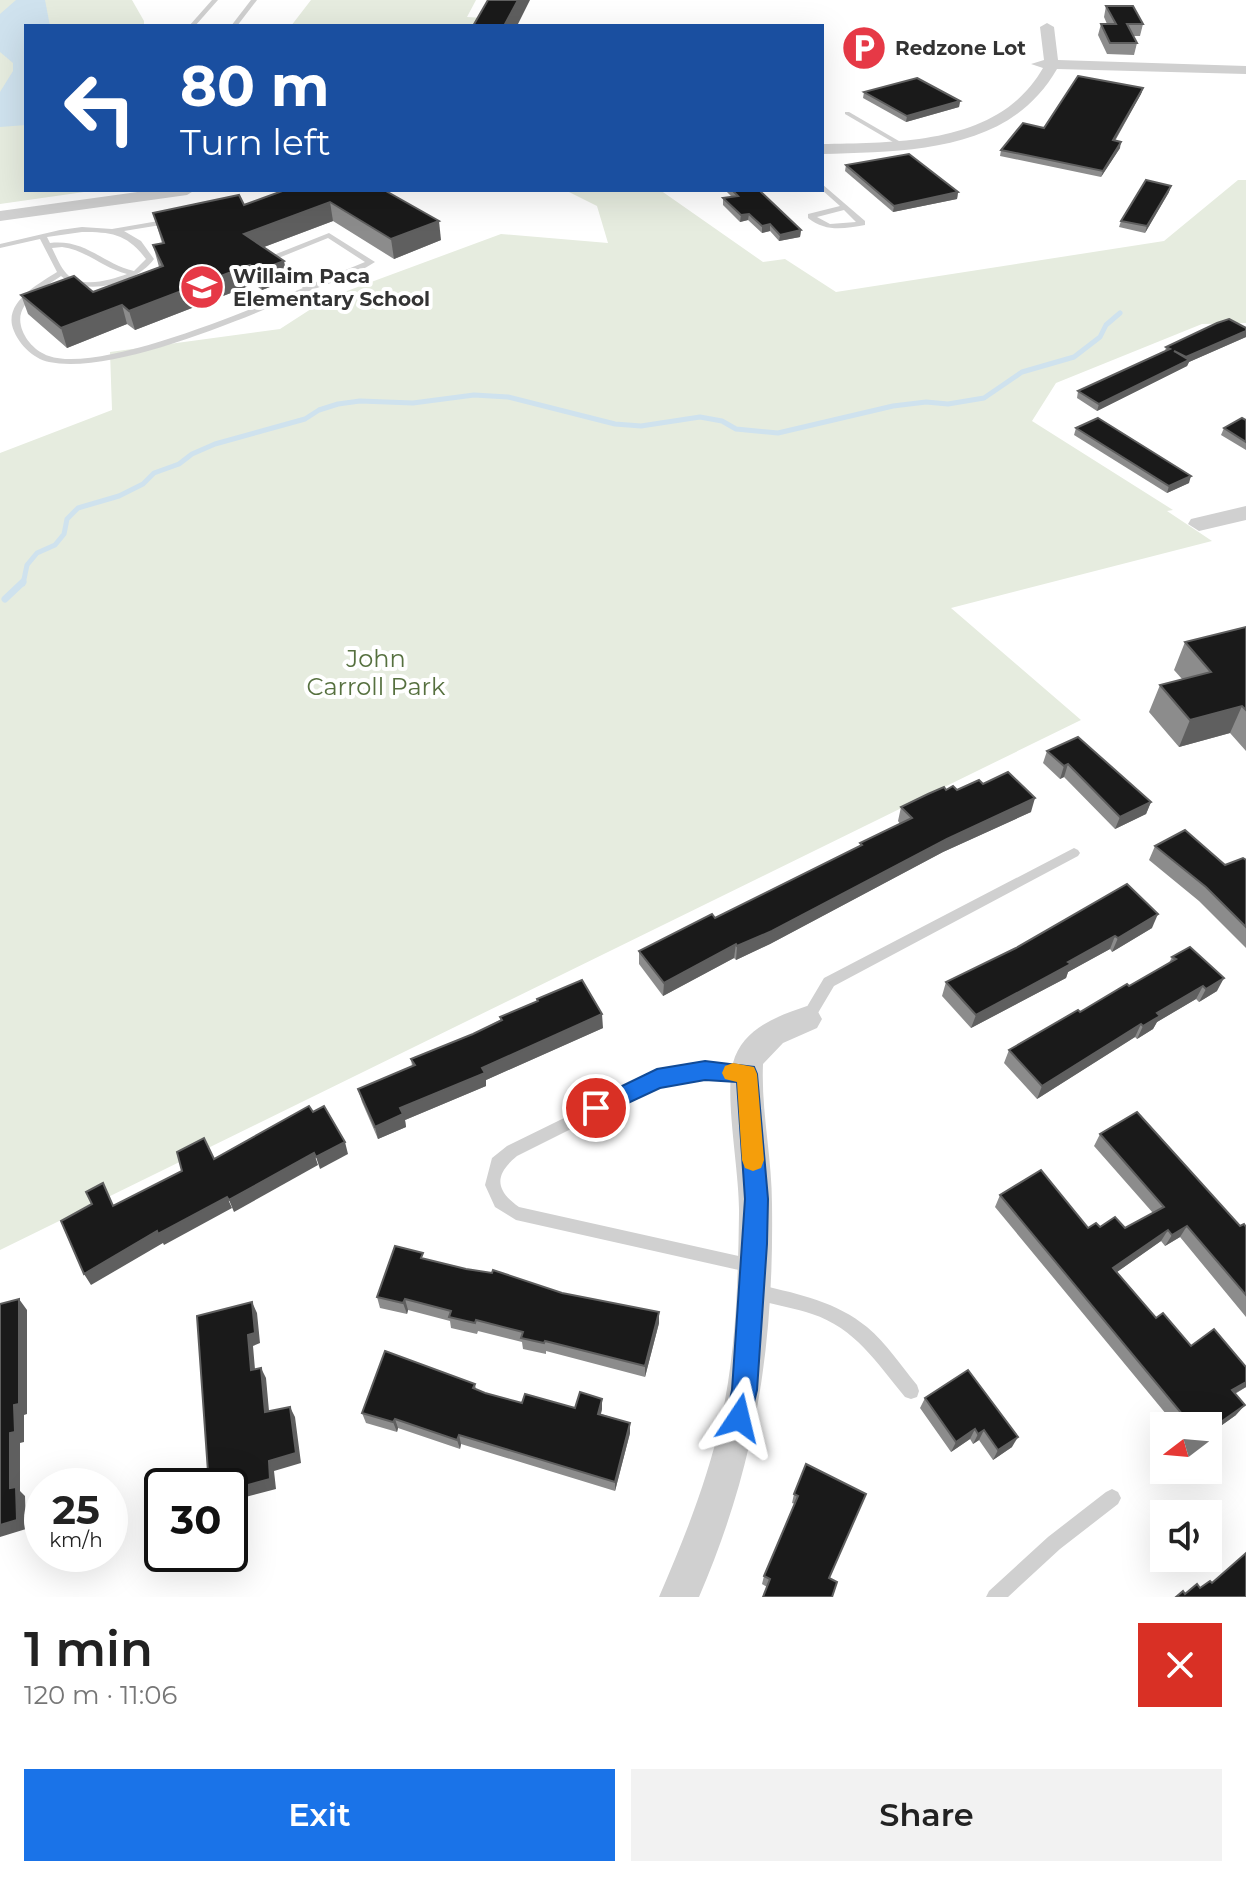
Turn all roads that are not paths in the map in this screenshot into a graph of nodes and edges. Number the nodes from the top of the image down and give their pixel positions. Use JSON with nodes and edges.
{"nodes":[{"id":1,"x":215,"y":0,"type":"edge"},
{"id":2,"x":254,"y":0,"type":"edge"},
{"id":3,"x":194,"y":24,"type":"edge"},
{"id":4,"x":236,"y":24,"type":"edge"},
{"id":5,"x":1047,"y":27,"type":"dead end"},
{"id":6,"x":1036,"y":64,"type":"dead end"},
{"id":7,"x":1052,"y":65,"type":"junction"},
{"id":8,"x":1246,"y":70,"type":"edge"},
{"id":9,"x":847,"y":113,"type":"dead end"},
{"id":10,"x":900,"y":144,"type":"junction"},
{"id":11,"x":824,"y":149,"type":"edge"},
{"id":12,"x":824,"y":188,"type":"edge"},
{"id":13,"x":173,"y":192,"type":"edge"},
{"id":14,"x":845,"y":207,"type":"junction"},
{"id":15,"x":0,"y":216,"type":"edge"},
{"id":16,"x":186,"y":219,"type":"edge"},
{"id":17,"x":110,"y":231,"type":"junction"},
{"id":18,"x":45,"y":241,"type":"junction"},
{"id":19,"x":0,"y":246,"type":"edge"},
{"id":20,"x":62,"y":272,"type":"junction"},
{"id":21,"x":136,"y":274,"type":"junction"},
{"id":22,"x":308,"y":288,"type":"junction"},
{"id":23,"x":1246,"y":513,"type":"edge"},
{"id":24,"x":1199,"y":524,"type":"dead end"},
{"id":25,"x":1074,"y":853,"type":"dead end"},
{"id":26,"x":807,"y":1019,"type":"joint"},
{"id":27,"x":747,"y":1074,"type":"junction"},
{"id":28,"x":754,"y":1279,"type":"junction"},
{"id":29,"x":911,"y":1391,"type":"dead end"},
{"id":30,"x":1112,"y":1498,"type":"dead end"},
{"id":31,"x":679,"y":1597,"type":"edge"},
{"id":32,"x":995,"y":1597,"type":"edge"}],
"edges":[{"from":1,"to":3,"type":"lane"},
{"from":2,"to":4,"type":"lane"},
{"from":5,"to":7,"type":"street"},
{"from":6,"to":7,"type":"street"},
{"from":7,"to":8,"type":"street"},
{"from":7,"to":10,"type":"street"},
{"from":9,"to":10,"type":"lane"},
{"from":10,"to":11,"type":"street"},
{"from":12,"to":14,"type":"lane"},
{"from":13,"to":15,"type":"street"},
{"from":14,"to":14,"type":"lane"},
{"from":16,"to":17,"type":"lane"},
{"from":17,"to":18,"type":"lane"},
{"from":17,"to":21,"type":"lane"},
{"from":18,"to":19,"type":"lane"},
{"from":18,"to":20,"type":"lane"},
{"from":18,"to":21,"type":"lane"},
{"from":20,"to":21,"type":"lane"},
{"from":20,"to":22,"type":"lane"},
{"from":22,"to":22,"type":"lane"},
{"from":23,"to":24,"type":"street"},
{"from":25,"to":26,"type":"lane"},
{"from":26,"to":27,"type":"street"},
{"from":27,"to":28,"type":"street"},
{"from":27,"to":28,"type":"lane"},
{"from":28,"to":29,"type":"lane"},
{"from":28,"to":31,"type":"street"},
{"from":30,"to":32,"type":"lane"}]}
